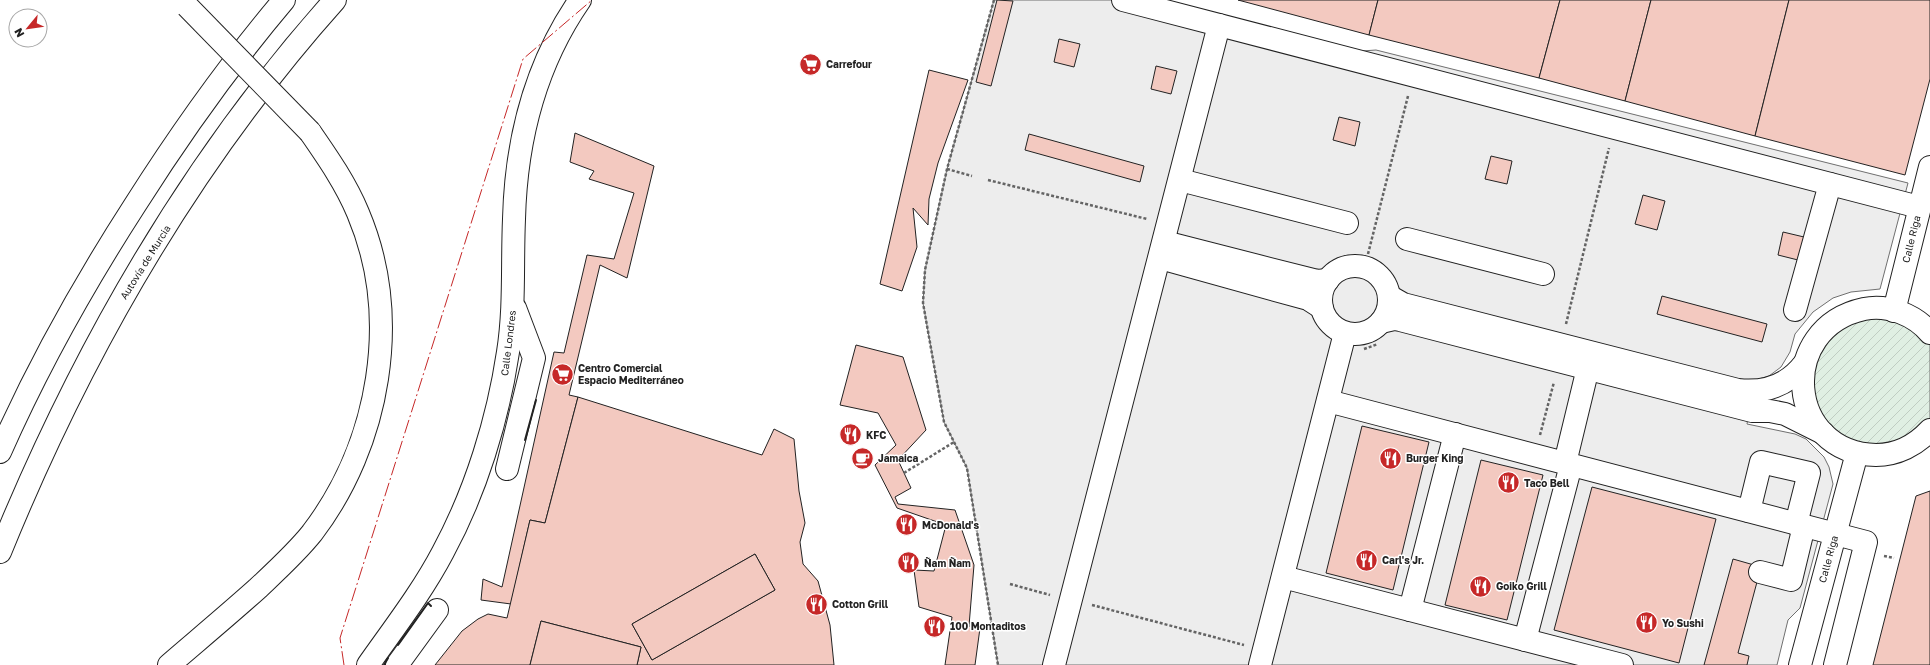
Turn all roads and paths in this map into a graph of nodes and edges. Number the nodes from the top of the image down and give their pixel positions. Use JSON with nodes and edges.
{"nodes":[{"id":1,"x":284,"y":0,"type":"edge"},
{"id":2,"x":335,"y":0,"type":"edge"},
{"id":3,"x":580,"y":0,"type":"edge"},
{"id":4,"x":994,"y":0,"type":"edge"},
{"id":5,"x":1123,"y":0,"type":"edge"},
{"id":6,"x":185,"y":3,"type":"edge"},
{"id":7,"x":1219,"y":25,"type":"junction"},
{"id":8,"x":1414,"y":76,"type":"junction"},
{"id":9,"x":1614,"y":128,"type":"junction"},
{"id":10,"x":1930,"y":167,"type":"edge"},
{"id":11,"x":947,"y":169,"type":"junction"},
{"id":12,"x":972,"y":176,"type":"dead end"},
{"id":13,"x":988,"y":180,"type":"dead end"},
{"id":14,"x":1180,"y":180,"type":"junction"},
{"id":15,"x":1830,"y":184,"type":"junction"},
{"id":16,"x":1919,"y":207,"type":"junction"},
{"id":17,"x":1152,"y":221,"type":"dead end"},
{"id":18,"x":1347,"y":223,"type":"dead end"},
{"id":19,"x":1407,"y":239,"type":"dead end"},
{"id":20,"x":1162,"y":250,"type":"junction"},
{"id":21,"x":1368,"y":254,"type":"dead end"},
{"id":22,"x":1543,"y":274,"type":"dead end"},
{"id":23,"x":1328,"y":280,"type":"junction"},
{"id":24,"x":1388,"y":296,"type":"junction"},
{"id":25,"x":513,"y":303,"type":"junction"},
{"id":26,"x":1322,"y":308,"type":"junction"},
{"id":27,"x":1795,"y":310,"type":"dead end"},
{"id":28,"x":1894,"y":311,"type":"junction"},
{"id":29,"x":1566,"y":325,"type":"dead end"},
{"id":30,"x":1346,"y":332,"type":"junction"},
{"id":31,"x":1381,"y":332,"type":"junction"},
{"id":32,"x":1930,"y":333,"type":"edge"},
{"id":33,"x":1359,"y":350,"type":"dead end"},
{"id":34,"x":1804,"y":364,"type":"junction"},
{"id":35,"x":1588,"y":368,"type":"junction"},
{"id":36,"x":1554,"y":381,"type":"dead end"},
{"id":37,"x":1328,"y":401,"type":"junction"},
{"id":38,"x":1930,"y":430,"type":"edge"},
{"id":39,"x":1823,"y":433,"type":"junction"},
{"id":40,"x":1455,"y":434,"type":"junction"},
{"id":41,"x":954,"y":442,"type":"junction"},
{"id":42,"x":0,"y":452,"type":"edge"},
{"id":43,"x":1857,"y":453,"type":"junction"},
{"id":44,"x":1535,"y":455,"type":"junction"},
{"id":45,"x":1568,"y":464,"type":"junction"},
{"id":46,"x":507,"y":469,"type":"dead end"},
{"id":47,"x":904,"y":473,"type":"dead end"},
{"id":48,"x":1749,"y":511,"type":"junction"},
{"id":49,"x":1800,"y":525,"type":"junction"},
{"id":50,"x":1834,"y":534,"type":"junction"},
{"id":51,"x":0,"y":552,"type":"edge"},
{"id":52,"x":1760,"y":572,"type":"dead end"},
{"id":53,"x":1283,"y":577,"type":"junction"},
{"id":54,"x":1010,"y":584,"type":"dead end"},
{"id":55,"x":1071,"y":600,"type":"junction"},
{"id":56,"x":437,"y":610,"type":"dead end"},
{"id":57,"x":1410,"y":610,"type":"junction"},
{"id":58,"x":1525,"y":640,"type":"junction"},
{"id":59,"x":1255,"y":656,"type":"edge"},
{"id":60,"x":168,"y":665,"type":"edge"},
{"id":61,"x":368,"y":665,"type":"edge"},
{"id":62,"x":397,"y":665,"type":"edge"},
{"id":63,"x":998,"y":665,"type":"edge"},
{"id":64,"x":1054,"y":665,"type":"edge"},
{"id":65,"x":1622,"y":665,"type":"edge"},
{"id":66,"x":1800,"y":665,"type":"edge"},
{"id":67,"x":1835,"y":665,"type":"edge"}],
"edges":[{"from":1,"to":42,"type":"main road"},
{"from":2,"to":51,"type":"main road","name":"Autovía de Murcia"},
{"from":3,"to":25,"type":"main road","name":"Calle Londres"},
{"from":4,"to":11,"type":"path"},
{"from":5,"to":7,"type":"main road"},
{"from":6,"to":60,"type":"main road","bridge":true},
{"from":7,"to":8,"type":"main road"},
{"from":7,"to":14,"type":"main road"},
{"from":8,"to":9,"type":"main road"},
{"from":8,"to":21,"type":"path"},
{"from":9,"to":15,"type":"main road"},
{"from":9,"to":29,"type":"path"},
{"from":10,"to":16,"type":"main road","name":"Calle Riga"},
{"from":11,"to":12,"type":"path"},
{"from":11,"to":41,"type":"path"},
{"from":13,"to":17,"type":"path"},
{"from":14,"to":18,"type":"main road"},
{"from":14,"to":20,"type":"main road"},
{"from":15,"to":16,"type":"main road"},
{"from":15,"to":27,"type":"main road"},
{"from":16,"to":28,"type":"main road","name":"Calle Riga"},
{"from":19,"to":22,"type":"main road"},
{"from":20,"to":23,"type":"main road"},
{"from":20,"to":26,"type":"main road"},
{"from":20,"to":55,"type":"main road"},
{"from":23,"to":24,"type":"main road"},
{"from":23,"to":26,"type":"main road"},
{"from":24,"to":31,"type":"main road"},
{"from":24,"to":34,"type":"main road"},
{"from":25,"to":46,"type":"main road"},
{"from":25,"to":61,"type":"main road","name":"Calle Londres"},
{"from":26,"to":30,"type":"main road"},
{"from":28,"to":32,"type":"main road"},
{"from":28,"to":34,"type":"main road"},
{"from":30,"to":31,"type":"main road"},
{"from":30,"to":37,"type":"main road"},
{"from":31,"to":33,"type":"path"},
{"from":31,"to":35,"type":"main road"},
{"from":34,"to":39,"type":"main road"},
{"from":35,"to":39,"type":"main road"},
{"from":35,"to":45,"type":"main road"},
{"from":36,"to":44,"type":"path"},
{"from":37,"to":40,"type":"main road"},
{"from":37,"to":53,"type":"main road"},
{"from":38,"to":43,"type":"main road"},
{"from":39,"to":43,"type":"main road"},
{"from":40,"to":44,"type":"main road"},
{"from":40,"to":57,"type":"main road"},
{"from":41,"to":47,"type":"path"},
{"from":41,"to":63,"type":"path"},
{"from":43,"to":50,"type":"main road","name":"Calle Riga"},
{"from":44,"to":45,"type":"main road"},
{"from":45,"to":48,"type":"main road"},
{"from":45,"to":58,"type":"main road"},
{"from":48,"to":49,"type":"main road"},
{"from":48,"to":49,"type":"main road"},
{"from":49,"to":50,"type":"main road"},
{"from":49,"to":52,"type":"main road"},
{"from":50,"to":66,"type":"main road","name":"Calle Riga"},
{"from":50,"to":67,"type":"main road"},
{"from":53,"to":57,"type":"main road"},
{"from":53,"to":59,"type":"main road"},
{"from":54,"to":55,"type":"path"},
{"from":55,"to":59,"type":"path"},
{"from":55,"to":64,"type":"main road"},
{"from":56,"to":62,"type":"main road"},
{"from":57,"to":58,"type":"main road"},
{"from":58,"to":65,"type":"main road"}]}
